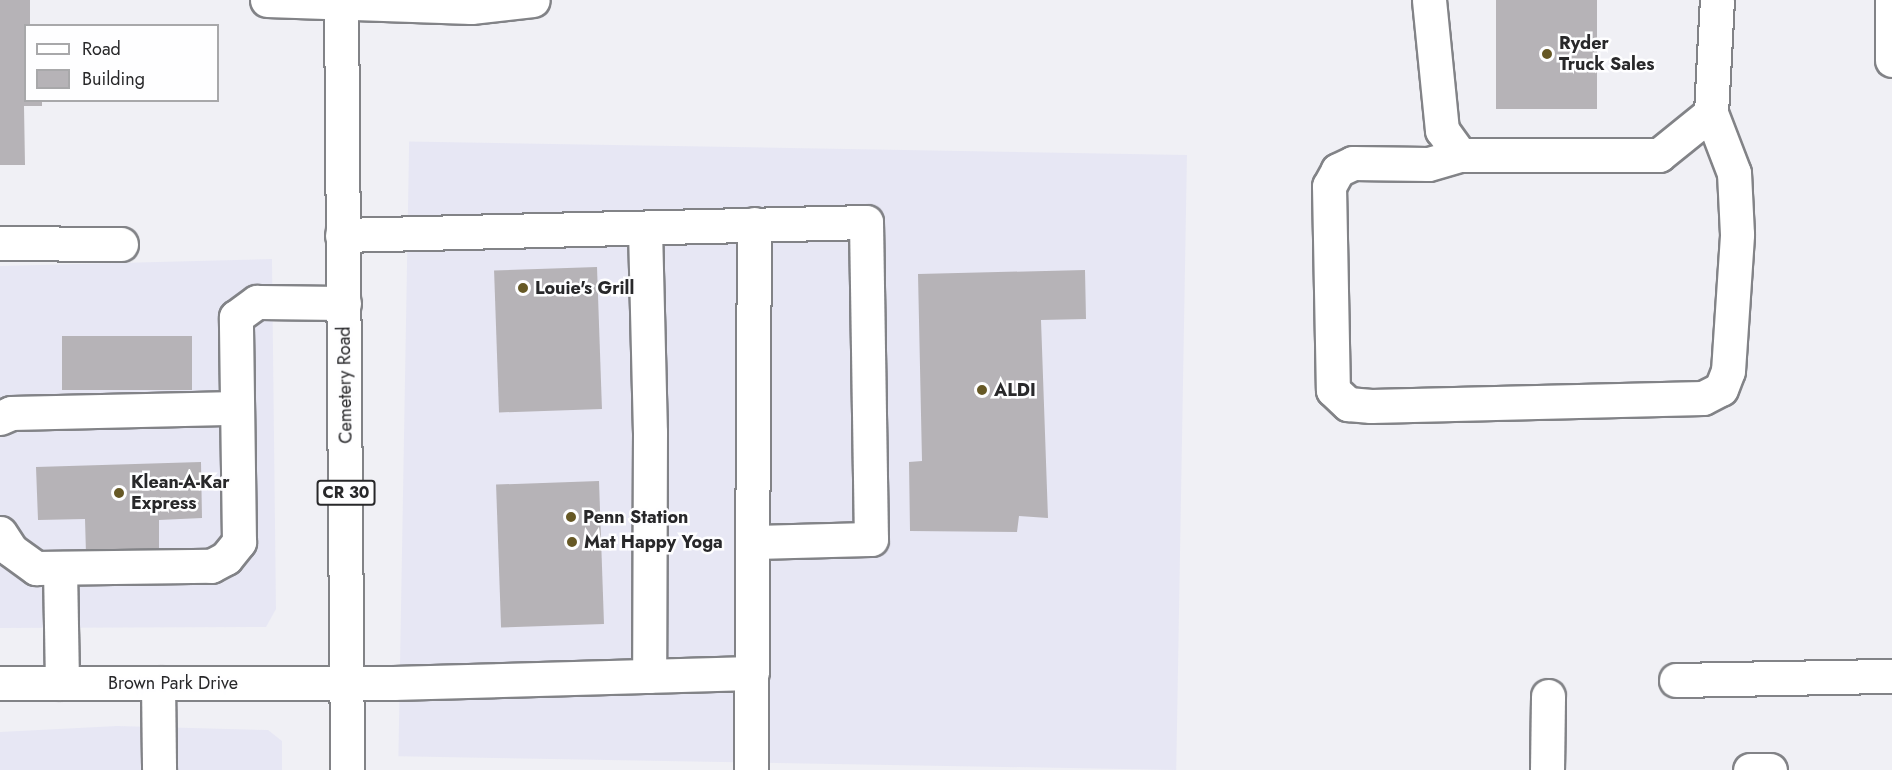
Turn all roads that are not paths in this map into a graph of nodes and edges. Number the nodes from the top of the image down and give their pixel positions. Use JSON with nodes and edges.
{"nodes":[{"id":1,"x":267,"y":0,"type":"edge"},
{"id":2,"x":533,"y":0,"type":"edge"},
{"id":3,"x":1430,"y":0,"type":"edge"},
{"id":4,"x":1717,"y":0,"type":"edge"},
{"id":5,"x":1892,"y":0,"type":"edge"},
{"id":6,"x":341,"y":1,"type":"edge"},
{"id":7,"x":471,"y":3,"type":"edge"},
{"id":8,"x":1892,"y":60,"type":"edge"},
{"id":9,"x":1711,"y":113,"type":"junction"},
{"id":10,"x":1460,"y":154,"type":"junction"},
{"id":11,"x":754,"y":224,"type":"junction"},
{"id":12,"x":645,"y":229,"type":"junction"},
{"id":13,"x":342,"y":235,"type":"junction"},
{"id":14,"x":0,"y":243,"type":"edge"},
{"id":15,"x":121,"y":244,"type":"dead end"},
{"id":16,"x":344,"y":303,"type":"junction"},
{"id":17,"x":237,"y":408,"type":"junction"},
{"id":18,"x":0,"y":418,"type":"edge"},
{"id":19,"x":0,"y":533,"type":"edge"},
{"id":20,"x":753,"y":542,"type":"junction"},
{"id":21,"x":60,"y":568,"type":"junction"},
{"id":22,"x":752,"y":674,"type":"junction"},
{"id":23,"x":649,"y":676,"type":"junction"},
{"id":24,"x":1892,"y":676,"type":"edge"},
{"id":25,"x":1676,"y":680,"type":"dead end"},
{"id":26,"x":0,"y":683,"type":"edge"},
{"id":27,"x":62,"y":683,"type":"junction"},
{"id":28,"x":158,"y":683,"type":"junction"},
{"id":29,"x":346,"y":683,"type":"junction"},
{"id":30,"x":1548,"y":696,"type":"dead end"},
{"id":31,"x":159,"y":770,"type":"edge"},
{"id":32,"x":347,"y":770,"type":"edge"},
{"id":33,"x":751,"y":770,"type":"edge"},
{"id":34,"x":1547,"y":770,"type":"edge"},
{"id":35,"x":1750,"y":770,"type":"edge"},
{"id":36,"x":1770,"y":770,"type":"edge"}],
"edges":[{"from":1,"to":6,"type":"main road"},
{"from":2,"to":7,"type":"main road"},
{"from":3,"to":10,"type":"main road"},
{"from":4,"to":9,"type":"main road"},
{"from":5,"to":8,"type":"main road"},
{"from":6,"to":7,"type":"main road"},
{"from":6,"to":13,"type":"main road","name":"Cemetery Road","number":"CR 30"},
{"from":9,"to":10,"type":"main road"},
{"from":9,"to":10,"type":"main road"},
{"from":11,"to":12,"type":"main road"},
{"from":11,"to":20,"type":"main road"},
{"from":11,"to":20,"type":"main road"},
{"from":12,"to":13,"type":"main road"},
{"from":12,"to":23,"type":"main road"},
{"from":13,"to":16,"type":"main road","name":"Cemetery Road","number":"CR 30"},
{"from":14,"to":15,"type":"main road"},
{"from":16,"to":17,"type":"main road"},
{"from":16,"to":29,"type":"main road","name":"Cemetery Road","number":"CR 30"},
{"from":17,"to":18,"type":"main road"},
{"from":17,"to":21,"type":"main road"},
{"from":19,"to":21,"type":"main road"},
{"from":20,"to":22,"type":"main road"},
{"from":21,"to":27,"type":"main road"},
{"from":22,"to":23,"type":"main road","name":"Brown Park Drive"},
{"from":22,"to":33,"type":"main road"},
{"from":23,"to":29,"type":"main road","name":"Brown Park Drive"},
{"from":24,"to":25,"type":"main road"},
{"from":26,"to":27,"type":"main road","name":"Brown Park Drive"},
{"from":27,"to":28,"type":"main road","name":"Brown Park Drive"},
{"from":28,"to":29,"type":"main road","name":"Brown Park Drive"},
{"from":28,"to":31,"type":"main road"},
{"from":29,"to":32,"type":"main road","name":"Cemetery Road","number":"CR 30"},
{"from":30,"to":34,"type":"main road"},
{"from":35,"to":36,"type":"main road"}]}
